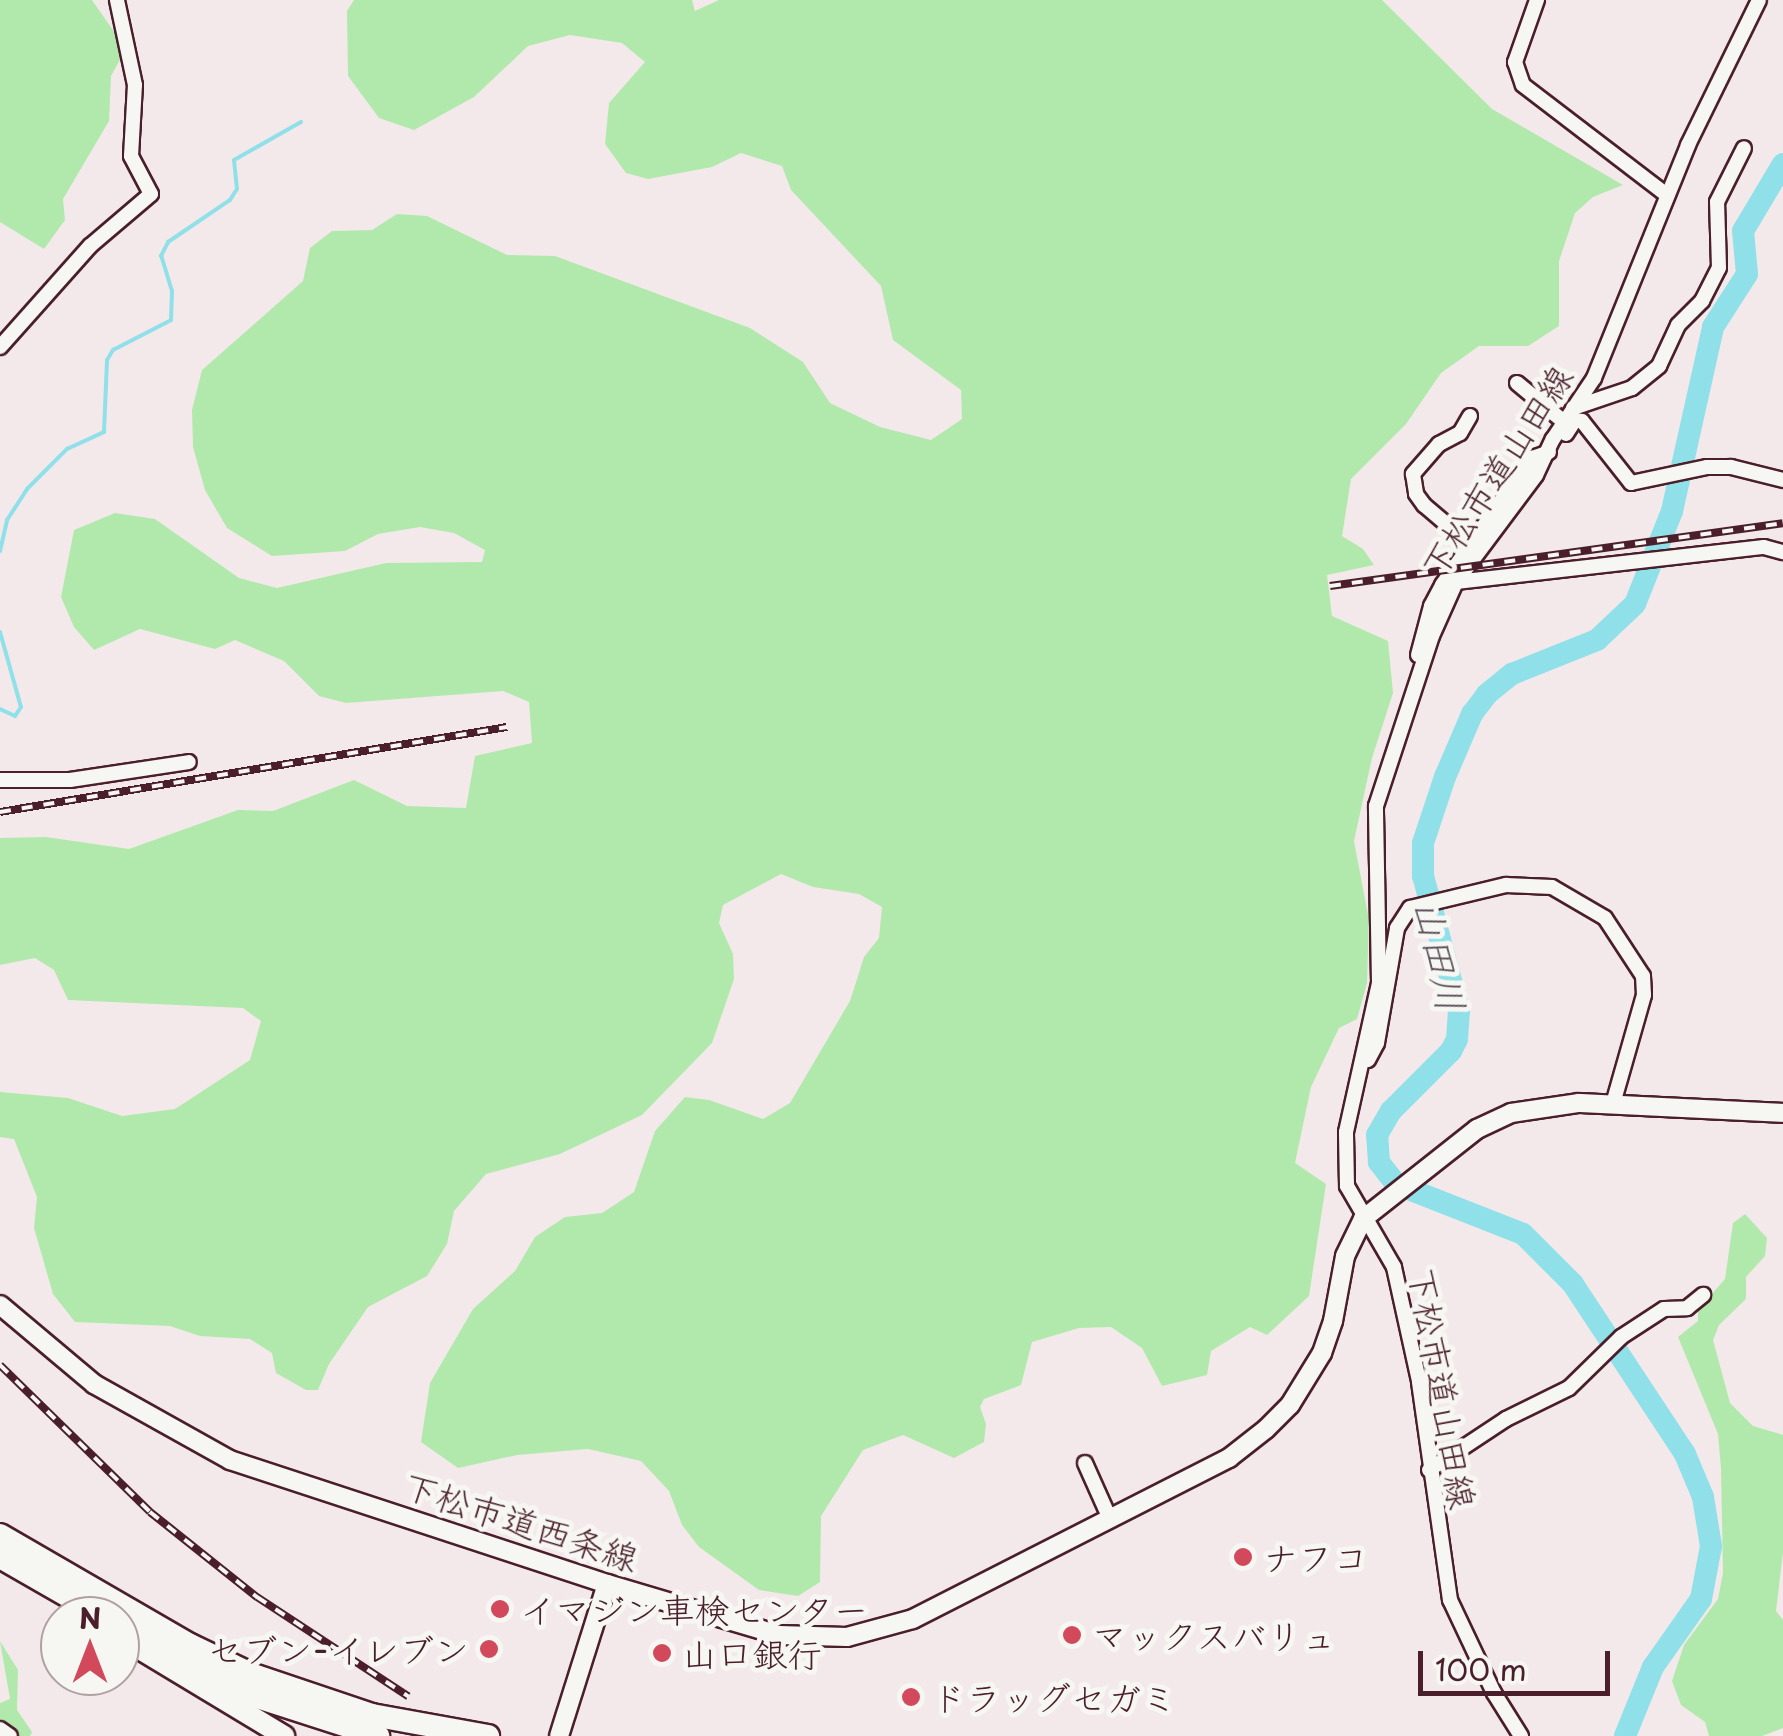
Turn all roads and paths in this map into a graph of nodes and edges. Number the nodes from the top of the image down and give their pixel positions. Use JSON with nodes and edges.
{"nodes":[{"id":1,"x":116,"y":0,"type":"edge"},
{"id":2,"x":1536,"y":0,"type":"edge"},
{"id":3,"x":1759,"y":0,"type":"edge"},
{"id":4,"x":1744,"y":148,"type":"dead end"},
{"id":5,"x":1667,"y":195,"type":"junction"},
{"id":6,"x":0,"y":347,"type":"edge"},
{"id":7,"x":1518,"y":383,"type":"dead end"},
{"id":8,"x":1573,"y":408,"type":"junction"},
{"id":9,"x":1470,"y":416,"type":"dead end"},
{"id":10,"x":1564,"y":421,"type":"junction"},
{"id":11,"x":1547,"y":452,"type":"junction"},
{"id":12,"x":1783,"y":480,"type":"edge"},
{"id":13,"x":1471,"y":545,"type":"junction"},
{"id":14,"x":1783,"y":552,"type":"edge"},
{"id":15,"x":1456,"y":582,"type":"junction"},
{"id":16,"x":1417,"y":683,"type":"junction"},
{"id":17,"x":189,"y":762,"type":"dead end"},
{"id":18,"x":0,"y":780,"type":"edge"},
{"id":19,"x":1361,"y":1068,"type":"junction"},
{"id":20,"x":1613,"y":1104,"type":"junction"},
{"id":21,"x":1783,"y":1113,"type":"edge"},
{"id":22,"x":1363,"y":1220,"type":"junction"},
{"id":23,"x":1703,"y":1295,"type":"dead end"},
{"id":24,"x":0,"y":1305,"type":"edge"},
{"id":25,"x":1085,"y":1463,"type":"dead end"},
{"id":26,"x":1430,"y":1470,"type":"junction"},
{"id":27,"x":1110,"y":1519,"type":"junction"},
{"id":28,"x":0,"y":1535,"type":"edge"},
{"id":29,"x":0,"y":1556,"type":"edge"},
{"id":30,"x":25,"y":1571,"type":"junction"},
{"id":31,"x":607,"y":1584,"type":"junction"},
{"id":32,"x":61,"y":1596,"type":"edge"},
{"id":33,"x":69,"y":1596,"type":"edge"},
{"id":34,"x":140,"y":1637,"type":"edge"},
{"id":35,"x":140,"y":1649,"type":"edge"},
{"id":36,"x":0,"y":1729,"type":"edge"},
{"id":37,"x":10,"y":1736,"type":"edge"},
{"id":38,"x":284,"y":1736,"type":"edge"},
{"id":39,"x":378,"y":1736,"type":"edge"},
{"id":40,"x":488,"y":1736,"type":"edge"},
{"id":41,"x":559,"y":1736,"type":"edge"},
{"id":42,"x":1522,"y":1736,"type":"edge"}],
"edges":[{"from":1,"to":6,"type":"street"},
{"from":2,"to":5,"type":"street"},
{"from":3,"to":5,"type":"street","name":"下松市道山田線"},
{"from":4,"to":8,"type":"street"},
{"from":5,"to":8,"type":"street","name":"下松市道山田線"},
{"from":7,"to":10,"type":"street"},
{"from":8,"to":10,"type":"street","name":"下松市道山田線"},
{"from":9,"to":13,"type":"street"},
{"from":10,"to":11,"type":"street","name":"下松市道山田線"},
{"from":11,"to":12,"type":"street"},
{"from":11,"to":13,"type":"street"},
{"from":11,"to":15,"type":"street","name":"下松市道山田線"},
{"from":13,"to":16,"type":"street"},
{"from":14,"to":15,"type":"street"},
{"from":15,"to":16,"type":"street","name":"下松市道山田線"},
{"from":16,"to":19,"type":"street","name":"下松市道山田線"},
{"from":17,"to":18,"type":"street"},
{"from":19,"to":20,"type":"street"},
{"from":19,"to":22,"type":"street","name":"下松市道山田線"},
{"from":20,"to":21,"type":"street"},
{"from":20,"to":22,"type":"street"},
{"from":22,"to":26,"type":"street","name":"下松市道山田線"},
{"from":22,"to":27,"type":"street","name":"下松市道西条線"},
{"from":23,"to":26,"type":"street"},
{"from":24,"to":31,"type":"street","name":"下松市道西条線"},
{"from":25,"to":27,"type":"street"},
{"from":26,"to":42,"type":"street","name":"下松市道山田線"},
{"from":27,"to":31,"type":"street","name":"下松市道西条線"},
{"from":28,"to":40,"type":"highway"},
{"from":29,"to":30,"type":"highway"},
{"from":30,"to":32,"type":"main road"},
{"from":30,"to":33,"type":"highway"},
{"from":31,"to":41,"type":"street"},
{"from":34,"to":39,"type":"highway"},
{"from":35,"to":38,"type":"main road"},
{"from":36,"to":37,"type":"street"}]}
